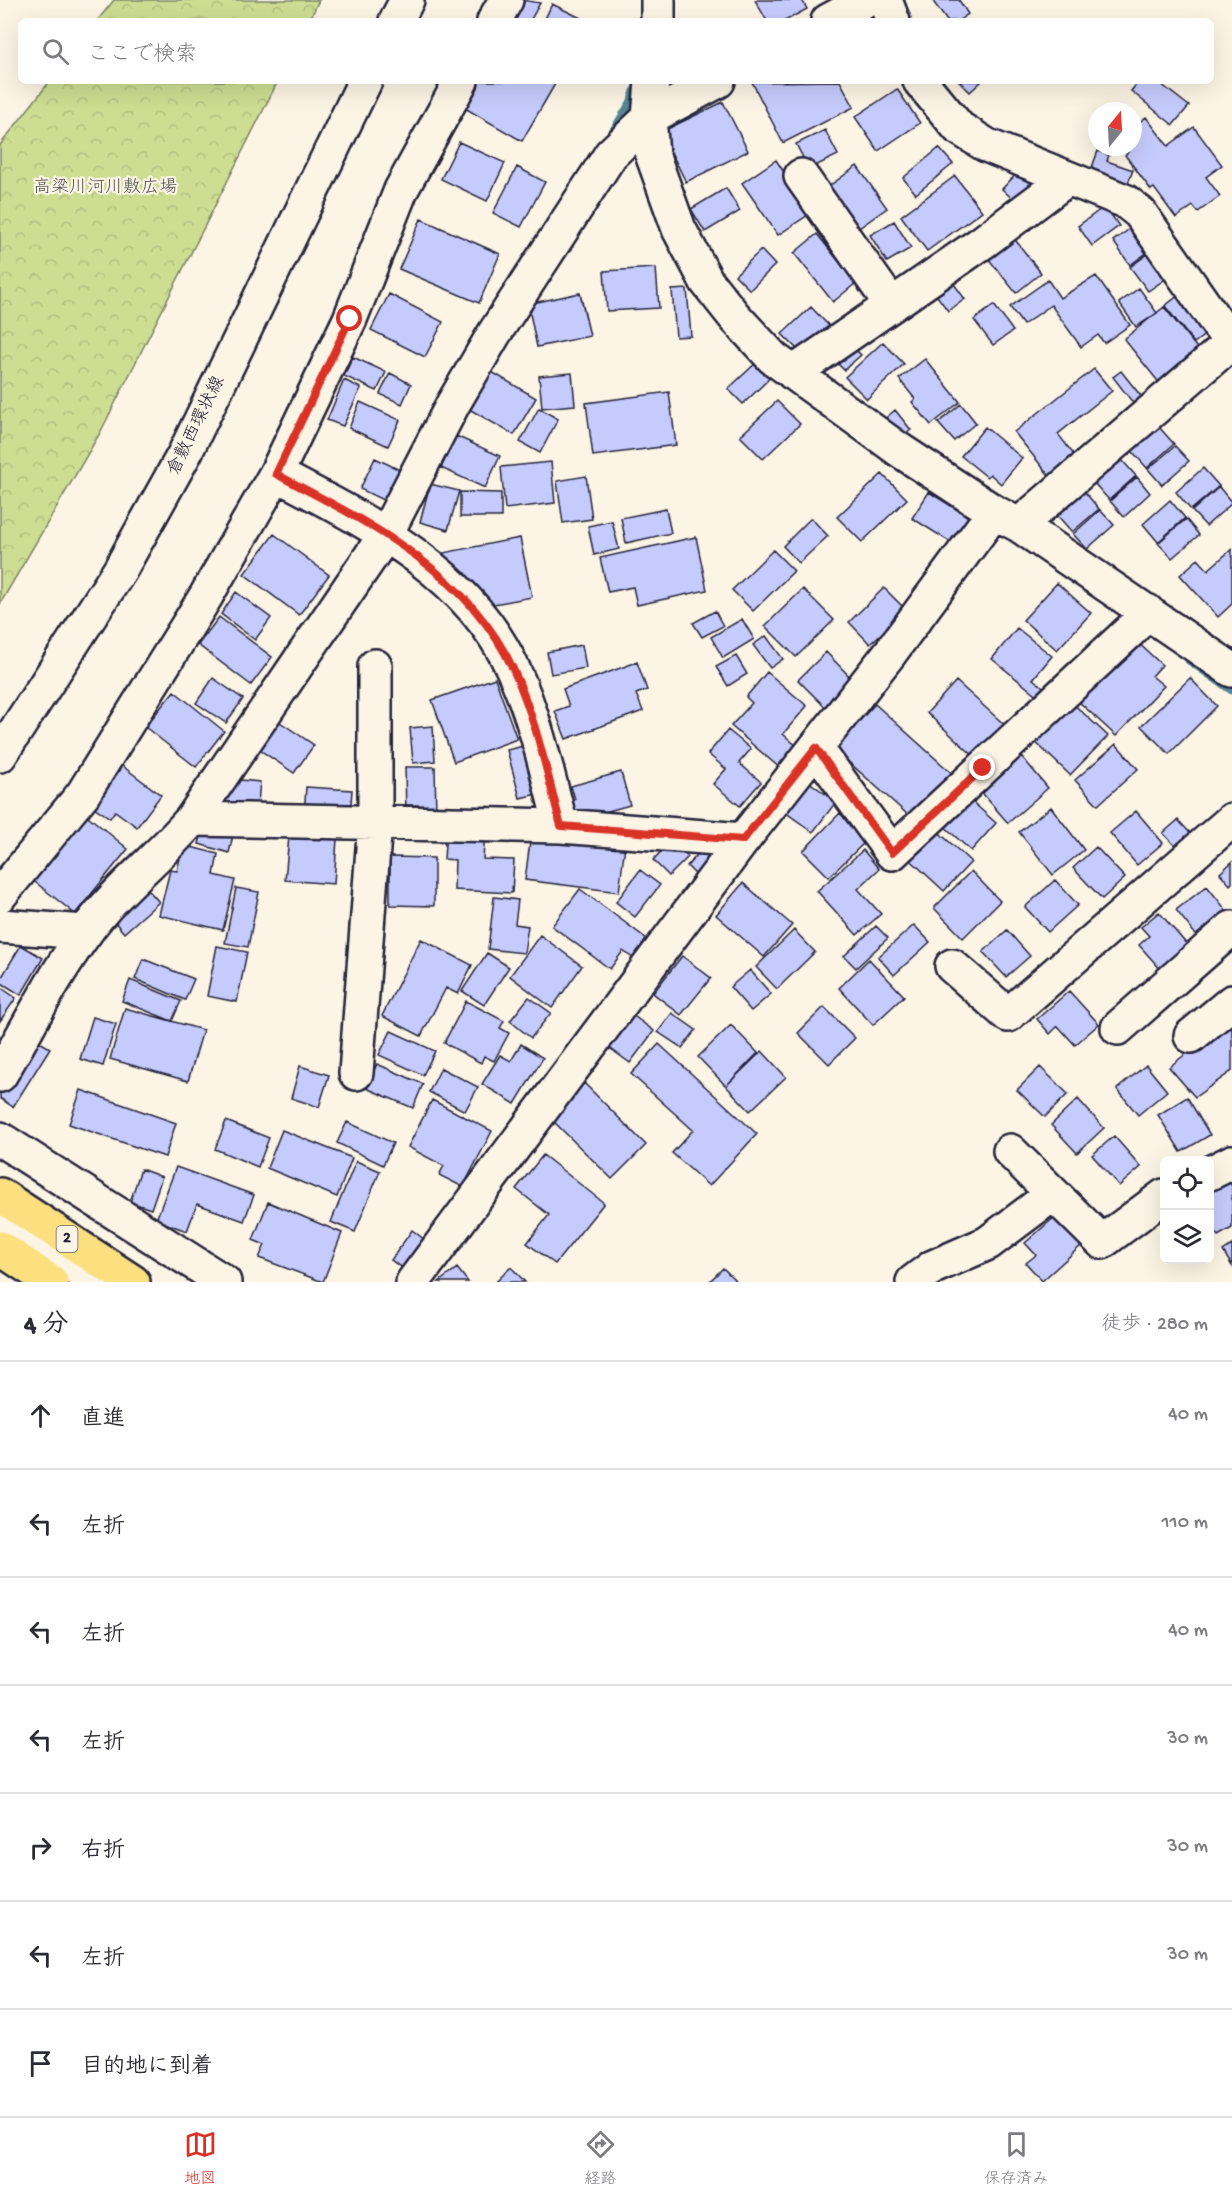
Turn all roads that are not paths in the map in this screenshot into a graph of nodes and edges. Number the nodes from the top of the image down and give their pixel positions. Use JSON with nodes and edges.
{"nodes":[{"id":1,"x":406,"y":0,"type":"edge"},
{"id":2,"x":506,"y":0,"type":"edge"},
{"id":3,"x":658,"y":0,"type":"edge"},
{"id":4,"x":867,"y":0,"type":"edge"},
{"id":5,"x":885,"y":0,"type":"edge"},
{"id":6,"x":397,"y":18,"type":"edge"},
{"id":7,"x":496,"y":18,"type":"edge"},
{"id":8,"x":658,"y":18,"type":"edge"},
{"id":9,"x":834,"y":18,"type":"edge"},
{"id":10,"x":892,"y":18,"type":"edge"},
{"id":11,"x":364,"y":84,"type":"edge"},
{"id":12,"x":459,"y":84,"type":"edge"},
{"id":13,"x":652,"y":84,"type":"edge"},
{"id":14,"x":711,"y":84,"type":"edge"},
{"id":15,"x":922,"y":84,"type":"edge"},
{"id":16,"x":649,"y":118,"type":"junction"},
{"id":17,"x":801,"y":176,"type":"dead end"},
{"id":18,"x":1067,"y":178,"type":"junction"},
{"id":19,"x":891,"y":303,"type":"junction"},
{"id":20,"x":1232,"y":343,"type":"edge"},
{"id":21,"x":793,"y":373,"type":"junction"},
{"id":22,"x":276,"y":474,"type":"junction"},
{"id":23,"x":997,"y":520,"type":"junction"},
{"id":24,"x":380,"y":530,"type":"junction"},
{"id":25,"x":1139,"y":620,"type":"junction"},
{"id":26,"x":375,"y":666,"type":"dead end"},
{"id":27,"x":1232,"y":670,"type":"edge"},
{"id":28,"x":816,"y":748,"type":"junction"},
{"id":29,"x":0,"y":754,"type":"edge"},
{"id":30,"x":192,"y":819,"type":"junction"},
{"id":31,"x":1232,"y":820,"type":"edge"},
{"id":32,"x":375,"y":822,"type":"junction"},
{"id":33,"x":561,"y":826,"type":"junction"},
{"id":34,"x":743,"y":840,"type":"junction"},
{"id":35,"x":0,"y":895,"type":"edge"},
{"id":36,"x":0,"y":926,"type":"edge"},
{"id":37,"x":1232,"y":928,"type":"edge"},
{"id":38,"x":77,"y":931,"type":"junction"},
{"id":39,"x":952,"y":966,"type":"dead end"},
{"id":40,"x":1232,"y":1002,"type":"edge"},
{"id":41,"x":1118,"y":1028,"type":"dead end"},
{"id":42,"x":1191,"y":1036,"type":"dead end"},
{"id":43,"x":356,"y":1073,"type":"dead end"},
{"id":44,"x":0,"y":1075,"type":"edge"},
{"id":45,"x":0,"y":1139,"type":"edge"},
{"id":46,"x":1010,"y":1151,"type":"dead end"},
{"id":47,"x":1232,"y":1162,"type":"edge"},
{"id":48,"x":1214,"y":1171,"type":"edge"},
{"id":49,"x":1053,"y":1194,"type":"junction"},
{"id":50,"x":0,"y":1195,"type":"edge"},
{"id":51,"x":1160,"y":1199,"type":"edge"},
{"id":52,"x":0,"y":1221,"type":"edge"},
{"id":53,"x":0,"y":1248,"type":"edge"},
{"id":54,"x":0,"y":1265,"type":"edge"},
{"id":55,"x":25,"y":1282,"type":"edge"},
{"id":56,"x":51,"y":1282,"type":"edge"},
{"id":57,"x":103,"y":1282,"type":"edge"},
{"id":58,"x":133,"y":1282,"type":"edge"},
{"id":59,"x":224,"y":1282,"type":"edge"},
{"id":60,"x":413,"y":1282,"type":"edge"},
{"id":61,"x":913,"y":1282,"type":"edge"}],
"edges":[{"from":1,"to":6,"type":"street"},
{"from":2,"to":7,"type":"street"},
{"from":3,"to":8,"type":"street"},
{"from":4,"to":9,"type":"street"},
{"from":5,"to":10,"type":"street"},
{"from":11,"to":29,"type":"street","name":"倉敷西環状線"},
{"from":12,"to":22,"type":"street"},
{"from":13,"to":16,"type":"street"},
{"from":14,"to":16,"type":"street"},
{"from":15,"to":18,"type":"street"},
{"from":16,"to":21,"type":"street"},
{"from":16,"to":24,"type":"street"},
{"from":17,"to":19,"type":"street"},
{"from":18,"to":19,"type":"street"},
{"from":18,"to":20,"type":"street"},
{"from":19,"to":21,"type":"street"},
{"from":20,"to":23,"type":"street"},
{"from":21,"to":23,"type":"street"},
{"from":22,"to":24,"type":"street"},
{"from":22,"to":35,"type":"street"},
{"from":23,"to":25,"type":"street"},
{"from":23,"to":28,"type":"street"},
{"from":24,"to":30,"type":"street"},
{"from":24,"to":33,"type":"street"},
{"from":25,"to":27,"type":"street"},
{"from":25,"to":28,"type":"street"},
{"from":26,"to":32,"type":"street"},
{"from":28,"to":34,"type":"street"},
{"from":30,"to":32,"type":"street"},
{"from":30,"to":38,"type":"street"},
{"from":31,"to":39,"type":"street"},
{"from":32,"to":33,"type":"street"},
{"from":32,"to":43,"type":"street"},
{"from":33,"to":34,"type":"street"},
{"from":34,"to":60,"type":"street"},
{"from":36,"to":38,"type":"street"},
{"from":37,"to":41,"type":"street"},
{"from":38,"to":44,"type":"street"},
{"from":40,"to":42,"type":"street"},
{"from":45,"to":59,"type":"street"},
{"from":46,"to":49,"type":"street"},
{"from":47,"to":48,"type":"street"},
{"from":49,"to":51,"type":"street"},
{"from":49,"to":61,"type":"street"},
{"from":50,"to":58,"type":"highway","number":"2"},
{"from":52,"to":57,"type":"street"},
{"from":53,"to":56,"type":"highway"},
{"from":54,"to":55,"type":"highway"}]}
